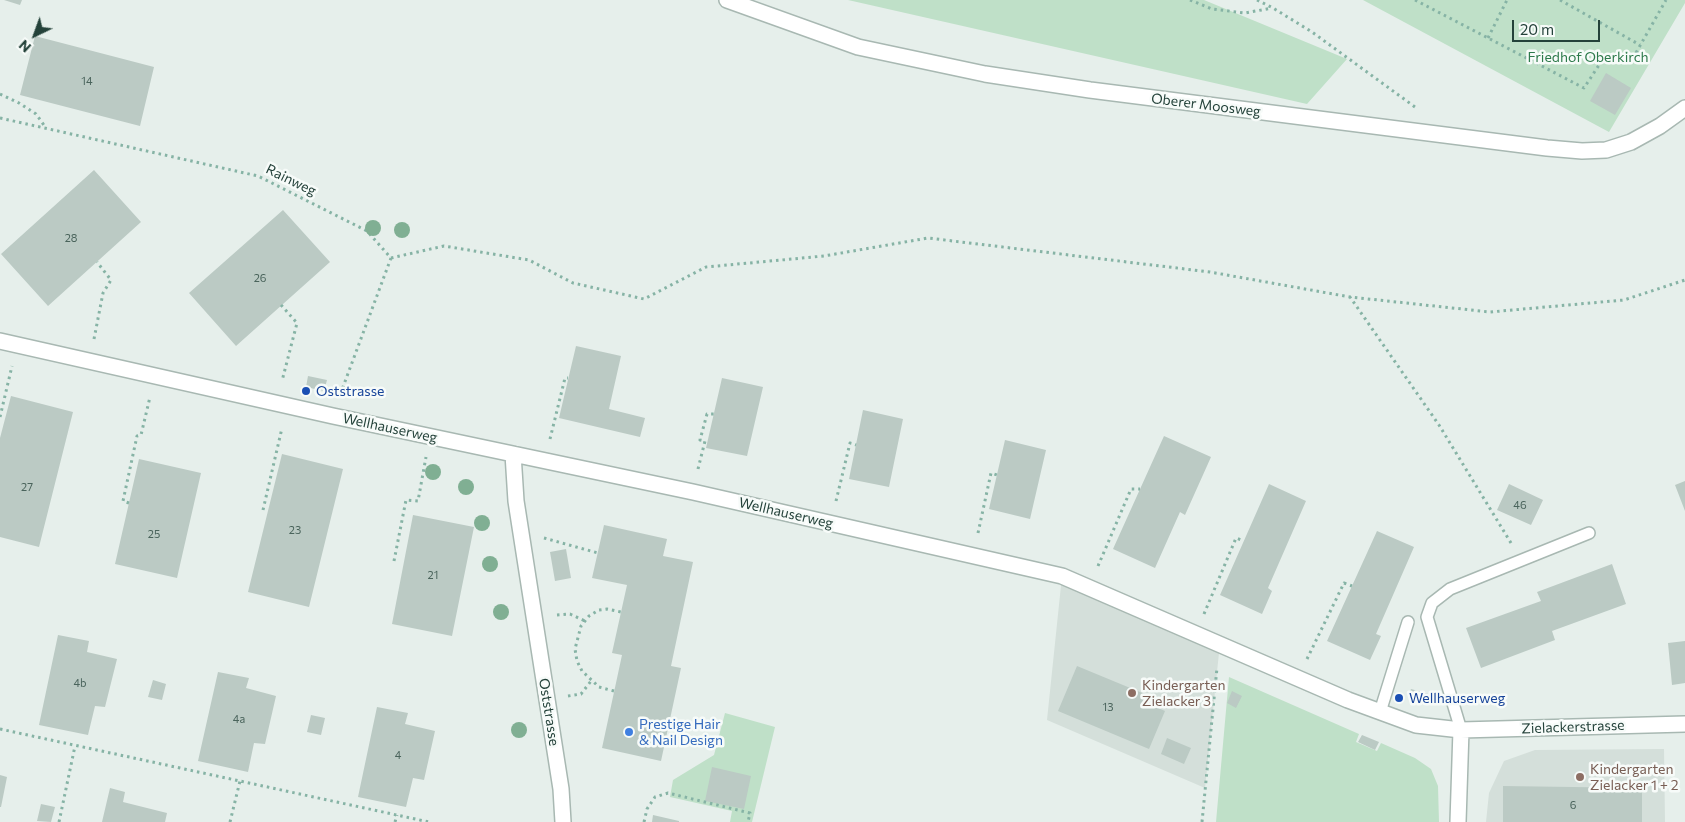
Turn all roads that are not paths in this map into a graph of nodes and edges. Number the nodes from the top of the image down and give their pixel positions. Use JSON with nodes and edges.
{"nodes":[{"id":1,"x":726,"y":0,"type":"edge"},
{"id":2,"x":1685,"y":108,"type":"edge"},
{"id":3,"x":0,"y":341,"type":"edge"},
{"id":4,"x":513,"y":454,"type":"junction"},
{"id":5,"x":1589,"y":534,"type":"dead end"},
{"id":6,"x":1408,"y":622,"type":"dead end"},
{"id":7,"x":1380,"y":712,"type":"junction"},
{"id":8,"x":1685,"y":724,"type":"edge"},
{"id":9,"x":1462,"y":730,"type":"junction"},
{"id":10,"x":563,"y":822,"type":"edge"},
{"id":11,"x":1458,"y":822,"type":"edge"}],
"edges":[{"from":1,"to":2,"type":"street","name":"Oberer Moosweg"},
{"from":3,"to":4,"type":"street","name":"Wellhauserweg"},
{"from":4,"to":7,"type":"street","name":"Wellhauserweg"},
{"from":4,"to":10,"type":"street","name":"Oststrasse"},
{"from":5,"to":9,"type":"lane"},
{"from":6,"to":7,"type":"lane"},
{"from":7,"to":9,"type":"street","name":"Wellhauserweg"},
{"from":8,"to":9,"type":"street","name":"Zielackerstrasse"},
{"from":9,"to":11,"type":"street"}]}
